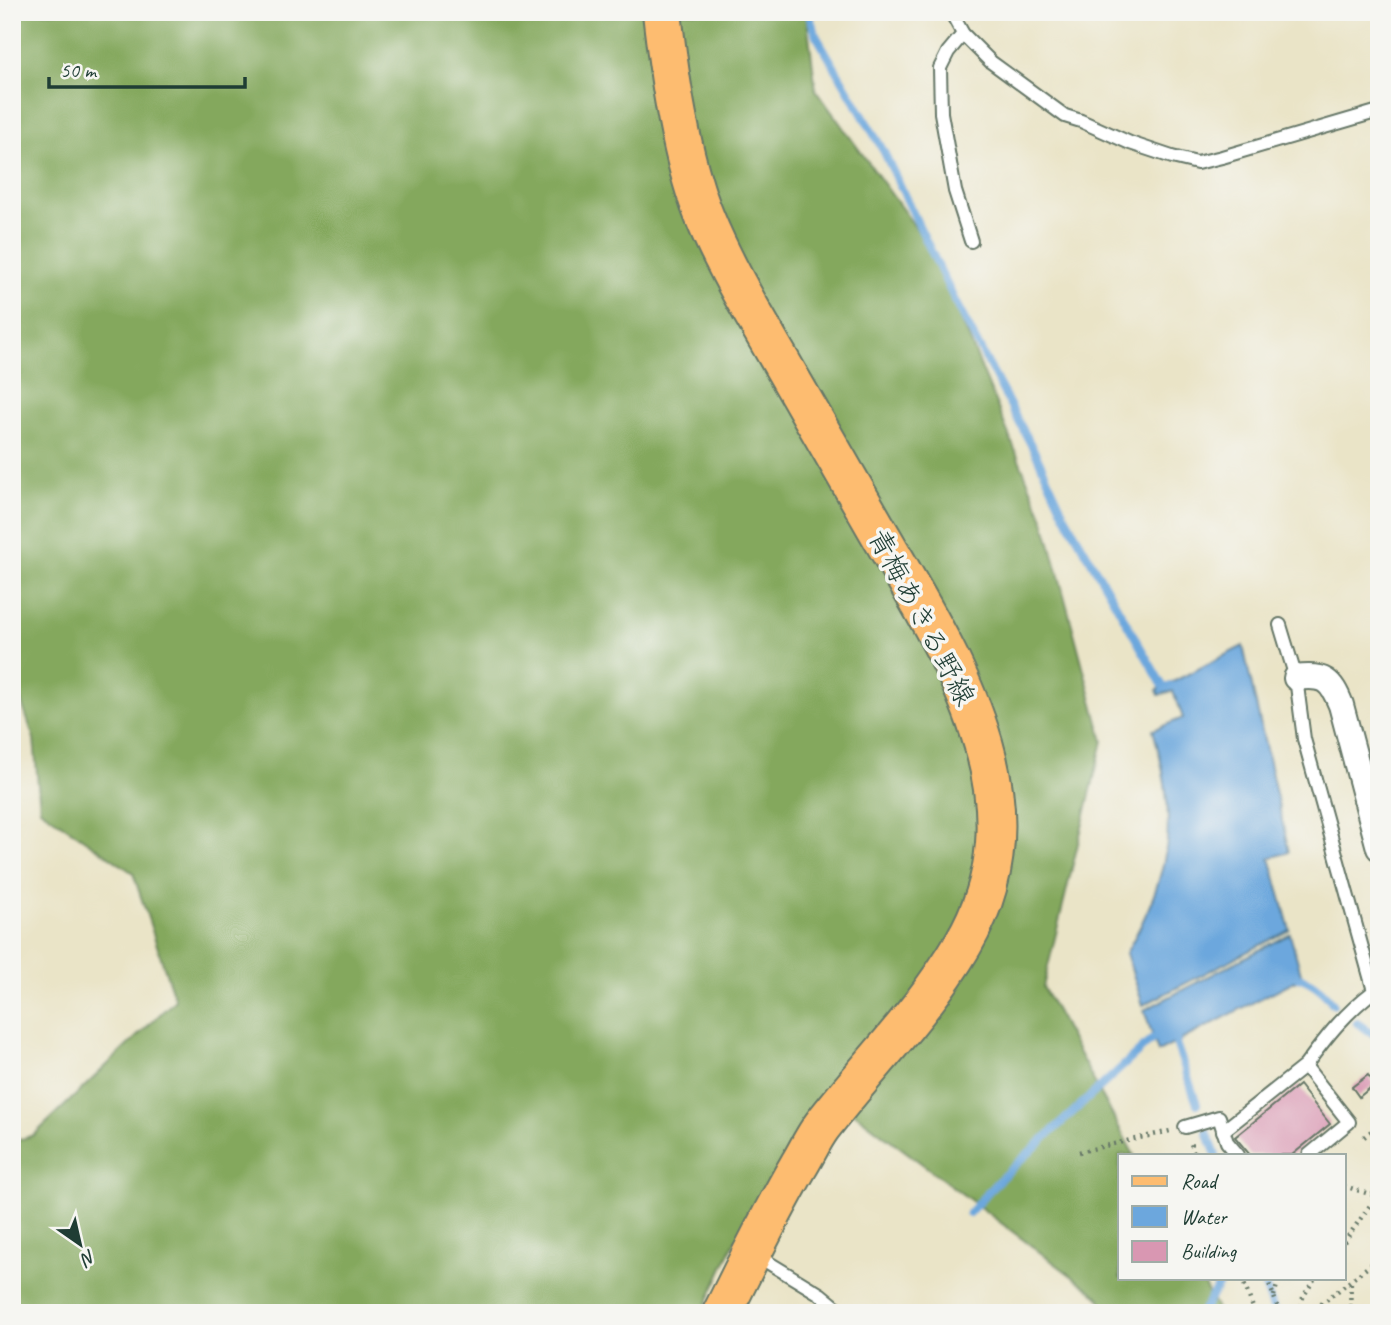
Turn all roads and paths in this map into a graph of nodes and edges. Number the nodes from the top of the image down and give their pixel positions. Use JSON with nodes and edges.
{"nodes":[{"id":1,"x":662,"y":12,"type":"edge"},
{"id":2,"x":951,"y":12,"type":"edge"},
{"id":3,"x":963,"y":34,"type":"junction"},
{"id":4,"x":1379,"y":111,"type":"edge"},
{"id":5,"x":971,"y":241,"type":"dead end"},
{"id":6,"x":1280,"y":625,"type":"dead end"},
{"id":7,"x":1296,"y":678,"type":"junction"},
{"id":8,"x":1379,"y":848,"type":"edge"},
{"id":9,"x":1305,"y":1066,"type":"junction"},
{"id":10,"x":1185,"y":1127,"type":"joint"},
{"id":11,"x":1223,"y":1131,"type":"junction"},
{"id":12,"x":1079,"y":1152,"type":"dead end"},
{"id":13,"x":1237,"y":1154,"type":"edge"},
{"id":14,"x":1309,"y":1154,"type":"edge"},
{"id":15,"x":1346,"y":1187,"type":"edge"},
{"id":16,"x":1377,"y":1196,"type":"edge"},
{"id":17,"x":1346,"y":1239,"type":"edge"},
{"id":18,"x":752,"y":1252,"type":"junction"},
{"id":19,"x":1379,"y":1258,"type":"edge"},
{"id":20,"x":1352,"y":1279,"type":"junction"},
{"id":21,"x":1243,"y":1280,"type":"edge"},
{"id":22,"x":1268,"y":1280,"type":"edge"},
{"id":23,"x":1278,"y":1280,"type":"edge"},
{"id":24,"x":1314,"y":1280,"type":"edge"},
{"id":25,"x":1274,"y":1297,"type":"junction"},
{"id":26,"x":1379,"y":1306,"type":"edge"},
{"id":27,"x":722,"y":1313,"type":"edge"},
{"id":28,"x":843,"y":1313,"type":"edge"},
{"id":29,"x":1255,"y":1313,"type":"edge"},
{"id":30,"x":1280,"y":1313,"type":"edge"},
{"id":31,"x":1301,"y":1313,"type":"edge"},
{"id":32,"x":1310,"y":1313,"type":"edge"},
{"id":33,"x":1350,"y":1313,"type":"edge"},
{"id":34,"x":1359,"y":1313,"type":"edge"}],
"edges":[{"from":1,"to":18,"type":"main road","name":"青梅あきる野線"},
{"from":2,"to":3,"type":"lane"},
{"from":3,"to":4,"type":"lane"},
{"from":3,"to":5,"type":"lane"},
{"from":6,"to":7,"type":"lane"},
{"from":7,"to":8,"type":"street"},
{"from":7,"to":9,"type":"lane"},
{"from":9,"to":11,"type":"lane"},
{"from":9,"to":14,"type":"lane"},
{"from":10,"to":11,"type":"lane"},
{"from":10,"to":12,"type":"path"},
{"from":11,"to":13,"type":"lane"},
{"from":15,"to":16,"type":"path"},
{"from":16,"to":17,"type":"path"},
{"from":18,"to":27,"type":"main road","name":"青梅あきる野線"},
{"from":18,"to":28,"type":"lane"},
{"from":19,"to":20,"type":"path"},
{"from":20,"to":32,"type":"path"},
{"from":20,"to":33,"type":"path"},
{"from":21,"to":29,"type":"path"},
{"from":22,"to":25,"type":"path"},
{"from":23,"to":25,"type":"path"},
{"from":24,"to":31,"type":"path"},
{"from":25,"to":30,"type":"path"},
{"from":26,"to":34,"type":"path"}]}
